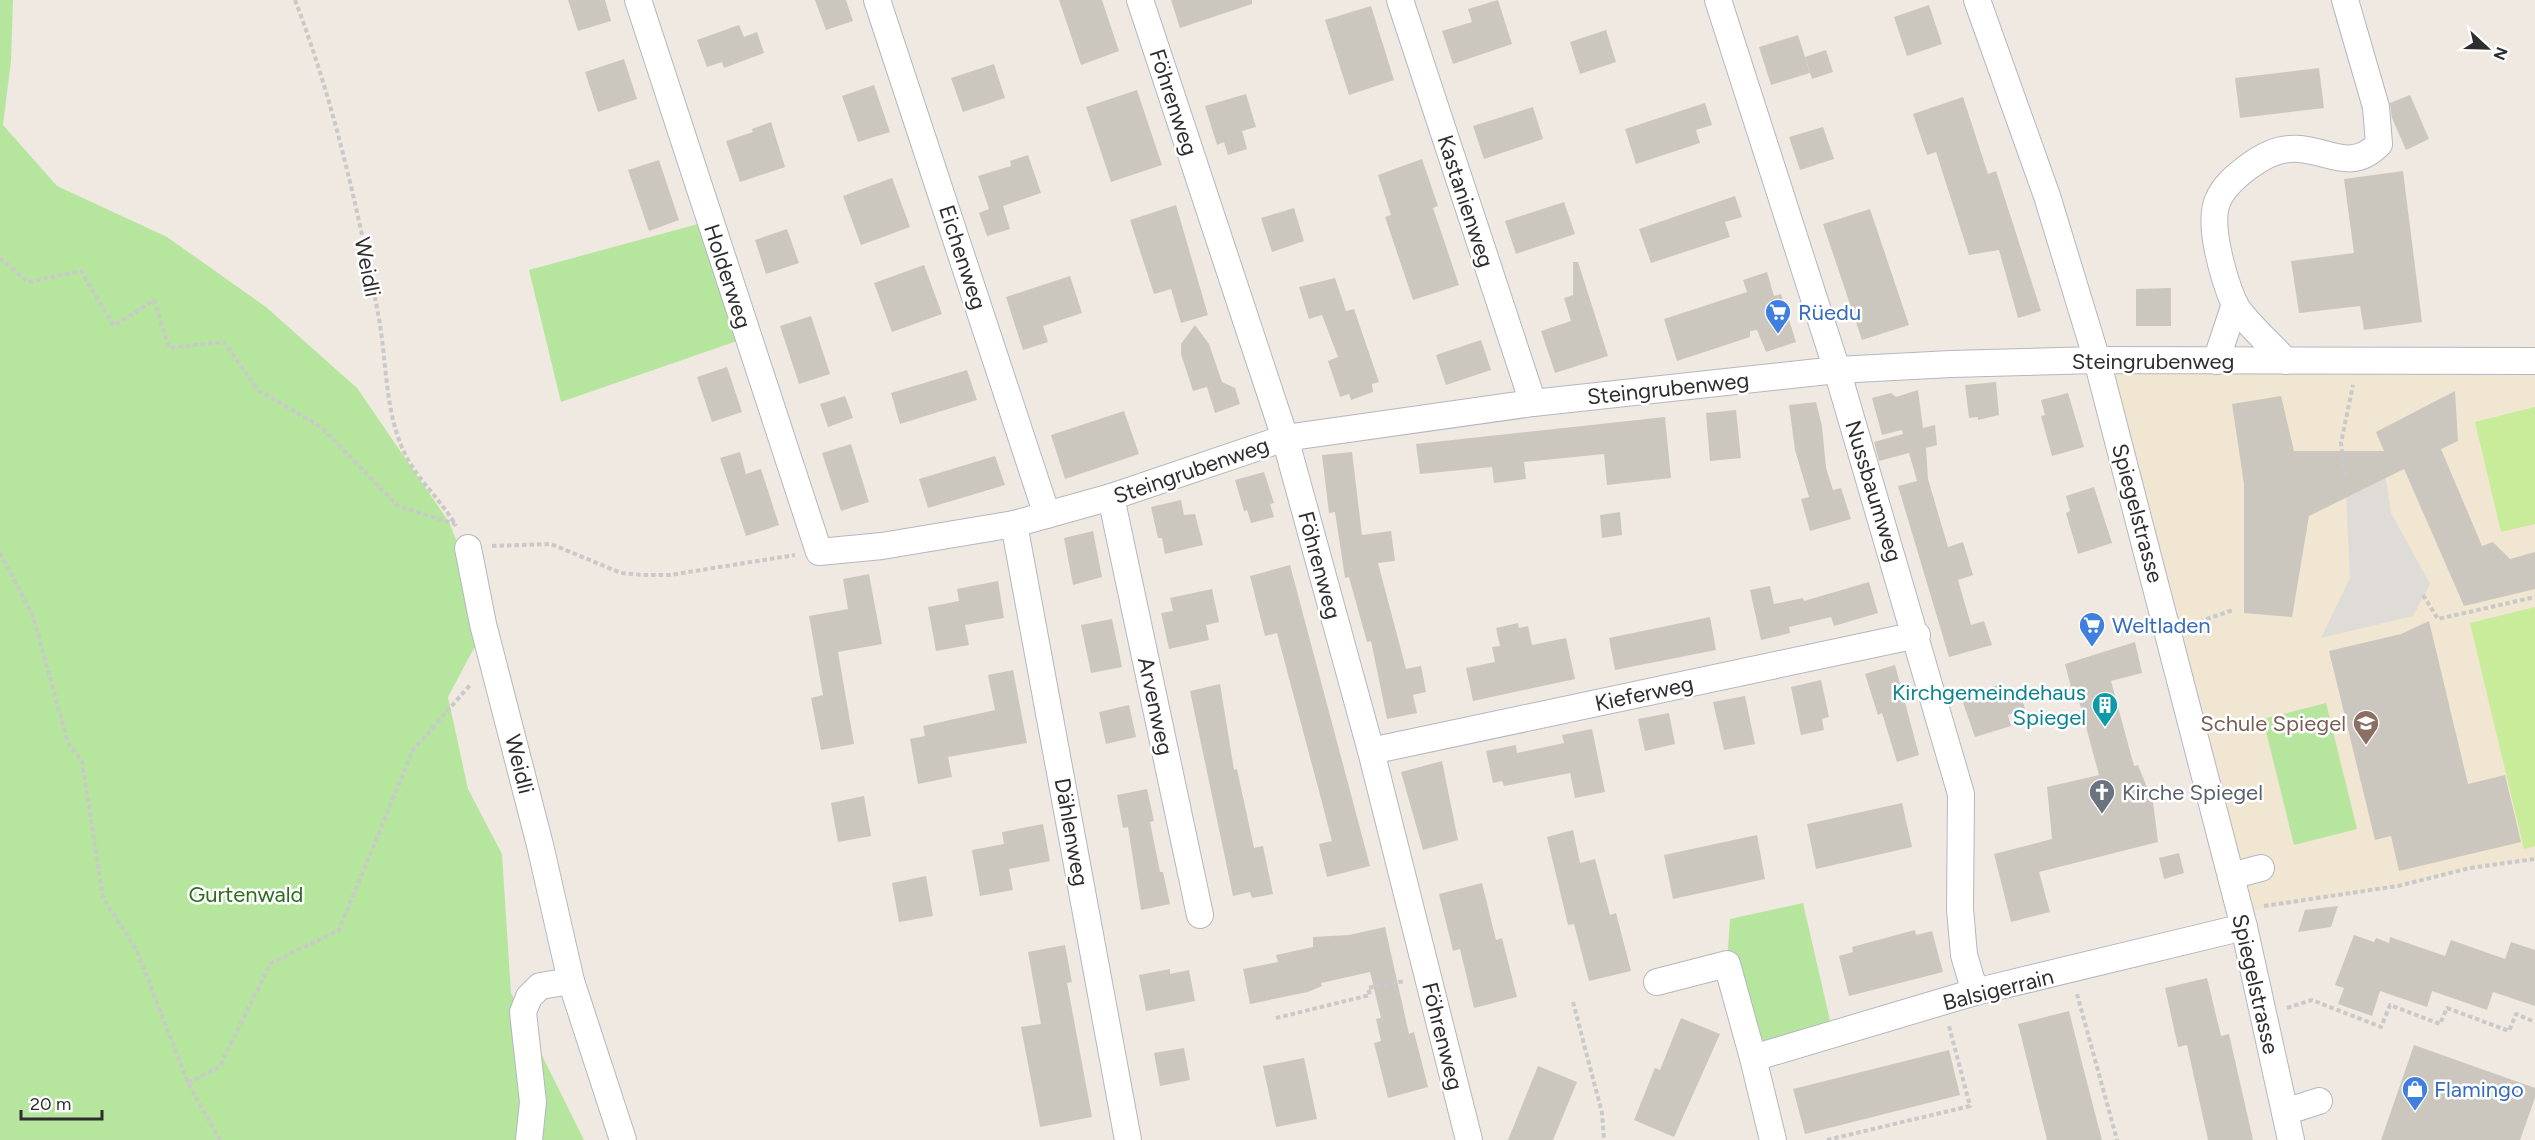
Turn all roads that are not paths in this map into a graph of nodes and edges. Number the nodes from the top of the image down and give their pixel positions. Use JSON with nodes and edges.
{"nodes":[{"id":1,"x":638,"y":0,"type":"edge"},
{"id":2,"x":877,"y":0,"type":"edge"},
{"id":3,"x":1140,"y":0,"type":"edge"},
{"id":4,"x":1400,"y":0,"type":"edge"},
{"id":5,"x":1718,"y":0,"type":"edge"},
{"id":6,"x":1977,"y":0,"type":"edge"},
{"id":7,"x":2345,"y":0,"type":"edge"},
{"id":8,"x":2235,"y":304,"type":"junction"},
{"id":9,"x":2097,"y":360,"type":"junction"},
{"id":10,"x":2216,"y":361,"type":"junction"},
{"id":11,"x":2286,"y":361,"type":"junction"},
{"id":12,"x":2535,"y":361,"type":"edge"},
{"id":13,"x":1837,"y":370,"type":"junction"},
{"id":14,"x":1533,"y":403,"type":"junction"},
{"id":15,"x":1285,"y":438,"type":"junction"},
{"id":16,"x":1111,"y":497,"type":"junction"},
{"id":17,"x":1047,"y":515,"type":"junction"},
{"id":18,"x":1014,"y":524,"type":"junction"},
{"id":19,"x":468,"y":548,"type":"road end"},
{"id":20,"x":819,"y":552,"type":"joint"},
{"id":21,"x":1917,"y":635,"type":"junction"},
{"id":22,"x":1371,"y":751,"type":"junction"},
{"id":23,"x":2261,"y":868,"type":"dead end"},
{"id":24,"x":2231,"y":876,"type":"junction"},
{"id":25,"x":1200,"y":915,"type":"dead end"},
{"id":26,"x":2242,"y":919,"type":"junction"},
{"id":27,"x":571,"y":981,"type":"junction"},
{"id":28,"x":1657,"y":982,"type":"dead end"},
{"id":29,"x":1975,"y":993,"type":"junction"},
{"id":30,"x":1753,"y":1058,"type":"junction"},
{"id":31,"x":2319,"y":1101,"type":"dead end"},
{"id":32,"x":2285,"y":1112,"type":"junction"},
{"id":33,"x":529,"y":1140,"type":"edge"},
{"id":34,"x":623,"y":1140,"type":"edge"},
{"id":35,"x":1128,"y":1140,"type":"edge"},
{"id":36,"x":1469,"y":1140,"type":"edge"},
{"id":37,"x":1773,"y":1140,"type":"edge"},
{"id":38,"x":2291,"y":1140,"type":"edge"}],
"edges":[{"from":1,"to":20,"type":"street","name":"Holderweg"},
{"from":2,"to":17,"type":"street","name":"Eichenweg"},
{"from":3,"to":15,"type":"street","name":"Föhrenweg"},
{"from":4,"to":14,"type":"street","name":"Kastanienweg"},
{"from":5,"to":13,"type":"street","name":"Nussbaumweg"},
{"from":6,"to":9,"type":"street","name":"Spiegelstrasse"},
{"from":7,"to":8,"type":"street"},
{"from":8,"to":10,"type":"street"},
{"from":8,"to":11,"type":"street"},
{"from":9,"to":10,"type":"street","name":"Steingrubenweg"},
{"from":9,"to":13,"type":"street","name":"Steingrubenweg"},
{"from":9,"to":24,"type":"street","name":"Spiegelstrasse"},
{"from":10,"to":11,"type":"street","name":"Steingrubenweg"},
{"from":11,"to":12,"type":"street","name":"Steingrubenweg"},
{"from":13,"to":14,"type":"street","name":"Steingrubenweg"},
{"from":13,"to":21,"type":"street","name":"Nussbaumweg"},
{"from":14,"to":15,"type":"street","name":"Steingrubenweg"},
{"from":15,"to":16,"type":"street","name":"Steingrubenweg"},
{"from":15,"to":22,"type":"street","name":"Föhrenweg"},
{"from":16,"to":17,"type":"street","name":"Steingrubenweg"},
{"from":16,"to":25,"type":"street","name":"Arvenweg"},
{"from":17,"to":18,"type":"street","name":"Steingrubenweg"},
{"from":18,"to":20,"type":"street","name":"Steingrubenweg"},
{"from":18,"to":35,"type":"street","name":"Dählenweg"},
{"from":19,"to":27,"type":"street","name":"Weidli"},
{"from":21,"to":22,"type":"street","name":"Kieferweg"},
{"from":21,"to":29,"type":"street","name":"Nussbaumweg"},
{"from":22,"to":36,"type":"street","name":"Föhrenweg"},
{"from":23,"to":24,"type":"street"},
{"from":24,"to":26,"type":"street","name":"Spiegelstrasse"},
{"from":26,"to":29,"type":"street","name":"Balsigerrain"},
{"from":26,"to":32,"type":"street","name":"Spiegelstrasse"},
{"from":27,"to":33,"type":"street"},
{"from":27,"to":34,"type":"street","name":"Weidli"},
{"from":28,"to":30,"type":"street"},
{"from":29,"to":30,"type":"street","name":"Balsigerrain"},
{"from":30,"to":37,"type":"street"},
{"from":31,"to":32,"type":"street"},
{"from":32,"to":38,"type":"street","name":"Spiegelstrasse"}]}
